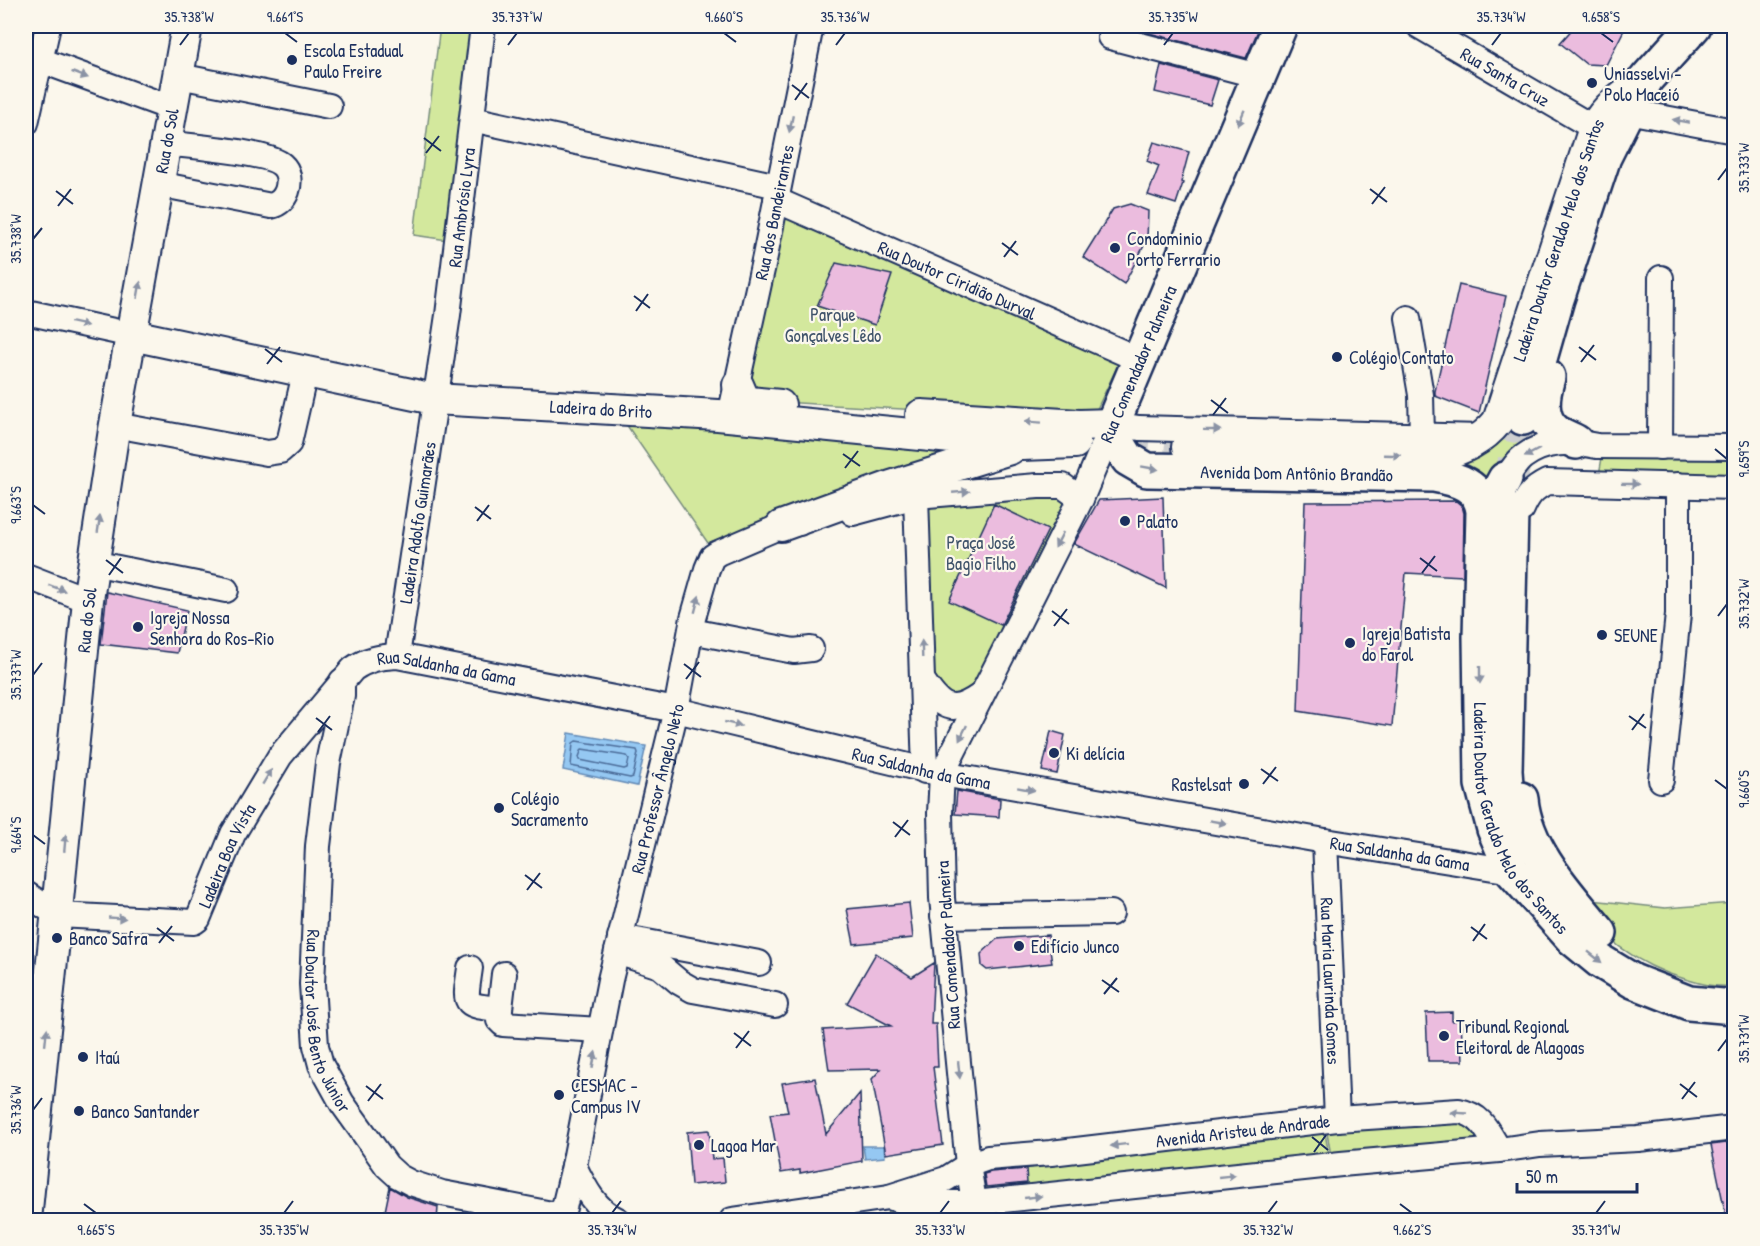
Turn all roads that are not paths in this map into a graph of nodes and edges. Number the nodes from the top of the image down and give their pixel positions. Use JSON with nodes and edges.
{"nodes":[{"id":1,"x":48,"y":26,"type":"edge"},
{"id":2,"x":187,"y":26,"type":"edge"},
{"id":3,"x":483,"y":26,"type":"edge"},
{"id":4,"x":811,"y":26,"type":"edge"},
{"id":5,"x":1280,"y":26,"type":"edge"},
{"id":6,"x":1419,"y":26,"type":"edge"},
{"id":7,"x":1691,"y":26,"type":"edge"},
{"id":8,"x":1110,"y":37,"type":"dead end"},
{"id":9,"x":33,"y":58,"type":"edge"},
{"id":10,"x":179,"y":76,"type":"junction"},
{"id":11,"x":1258,"y":76,"type":"junction"},
{"id":12,"x":1647,"y":78,"type":"junction"},
{"id":13,"x":329,"y":106,"type":"dead end"},
{"id":14,"x":171,"y":108,"type":"junction"},
{"id":15,"x":1627,"y":111,"type":"junction"},
{"id":16,"x":472,"y":119,"type":"junction"},
{"id":17,"x":26,"y":123,"type":"edge"},
{"id":18,"x":1594,"y":128,"type":"junction"},
{"id":19,"x":1734,"y":131,"type":"edge"},
{"id":20,"x":165,"y":142,"type":"junction"},
{"id":21,"x":158,"y":184,"type":"junction"},
{"id":22,"x":1595,"y":186,"type":"junction"},
{"id":23,"x":777,"y":193,"type":"junction"},
{"id":24,"x":1661,"y":278,"type":"dead end"},
{"id":25,"x":26,"y":312,"type":"edge"},
{"id":26,"x":1408,"y":318,"type":"dead end"},
{"id":27,"x":132,"y":335,"type":"junction"},
{"id":28,"x":1140,"y":360,"type":"junction"},
{"id":29,"x":303,"y":381,"type":"junction"},
{"id":30,"x":435,"y":393,"type":"junction"},
{"id":31,"x":734,"y":404,"type":"junction"},
{"id":32,"x":1501,"y":425,"type":"junction"},
{"id":33,"x":123,"y":426,"type":"junction"},
{"id":34,"x":1111,"y":427,"type":"junction"},
{"id":35,"x":1422,"y":436,"type":"junction"},
{"id":36,"x":1075,"y":443,"type":"tunnel mouth"},
{"id":37,"x":1586,"y":444,"type":"junction"},
{"id":38,"x":1022,"y":445,"type":"junction"},
{"id":39,"x":1187,"y":447,"type":"tunnel mouth"},
{"id":40,"x":1660,"y":447,"type":"junction"},
{"id":41,"x":1734,"y":447,"type":"edge"},
{"id":42,"x":1505,"y":479,"type":"joint"},
{"id":43,"x":1596,"y":484,"type":"junction"},
{"id":44,"x":1678,"y":485,"type":"junction"},
{"id":45,"x":1732,"y":487,"type":"edge"},
{"id":46,"x":916,"y":496,"type":"junction"},
{"id":47,"x":1081,"y":499,"type":"junction"},
{"id":48,"x":1505,"y":511,"type":"junction"},
{"id":49,"x":781,"y":526,"type":"junction"},
{"id":50,"x":93,"y":563,"type":"junction"},
{"id":51,"x":26,"y":576,"type":"edge"},
{"id":52,"x":226,"y":590,"type":"dead end"},
{"id":53,"x":88,"y":600,"type":"junction"},
{"id":54,"x":691,"y":631,"type":"junction"},
{"id":55,"x":1480,"y":637,"type":"junction"},
{"id":56,"x":811,"y":648,"type":"dead end"},
{"id":57,"x":397,"y":657,"type":"junction"},
{"id":58,"x":342,"y":681,"type":"junction"},
{"id":59,"x":923,"y":681,"type":"junction"},
{"id":60,"x":981,"y":695,"type":"junction"},
{"id":61,"x":676,"y":710,"type":"junction"},
{"id":62,"x":934,"y":773,"type":"junction"},
{"id":63,"x":1661,"y":780,"type":"dead end"},
{"id":64,"x":1325,"y":841,"type":"junction"},
{"id":65,"x":1512,"y":871,"type":"junction"},
{"id":66,"x":26,"y":894,"type":"edge"},
{"id":67,"x":1111,"y":913,"type":"dead end"},
{"id":68,"x":58,"y":915,"type":"junction"},
{"id":69,"x":944,"y":916,"type":"junction"},
{"id":70,"x":619,"y":945,"type":"junction"},
{"id":71,"x":684,"y":949,"type":"junction"},
{"id":72,"x":759,"y":963,"type":"dead end"},
{"id":73,"x":470,"y":968,"type":"dead end"},
{"id":74,"x":504,"y":974,"type":"dead end"},
{"id":75,"x":672,"y":974,"type":"junction"},
{"id":76,"x":1734,"y":988,"type":"edge"},
{"id":77,"x":775,"y":1005,"type":"dead end"},
{"id":78,"x":1734,"y":1007,"type":"edge"},
{"id":79,"x":500,"y":1009,"type":"junction"},
{"id":80,"x":600,"y":1030,"type":"junction"},
{"id":81,"x":1337,"y":1119,"type":"junction"},
{"id":82,"x":1734,"y":1128,"type":"edge"},
{"id":83,"x":1499,"y":1150,"type":"junction"},
{"id":84,"x":574,"y":1166,"type":"junction"},
{"id":85,"x":968,"y":1166,"type":"junction"},
{"id":86,"x":900,"y":1206,"type":"edge"},
{"id":87,"x":976,"y":1212,"type":"edge"},
{"id":88,"x":561,"y":1218,"type":"edge"},
{"id":89,"x":614,"y":1220,"type":"edge"},
{"id":90,"x":27,"y":1221,"type":"edge"},
{"id":91,"x":732,"y":1221,"type":"edge"}],
"edges":[{"from":1,"to":9,"type":"street"},
{"from":2,"to":10,"type":"main road","name":"Rua do Sol"},
{"from":3,"to":16,"type":"street","name":"Rua Ambrósio Lyra"},
{"from":4,"to":23,"type":"street","name":"Rua dos Bandeirantes","one_way":true},
{"from":5,"to":11,"type":"highway","name":"Rua Comendador Palmeira"},
{"from":6,"to":18,"type":"street","name":"Rua Santa Cruz"},
{"from":7,"to":12,"type":"highway","name":"Ladeira Doutor Geraldo Melo dos Santos"},
{"from":8,"to":11,"type":"street"},
{"from":9,"to":14,"type":"street","one_way":true},
{"from":9,"to":17,"type":"street"},
{"from":10,"to":13,"type":"street"},
{"from":10,"to":14,"type":"main road","name":"Rua do Sol"},
{"from":11,"to":28,"type":"highway","name":"Rua Comendador Palmeira","one_way":true},
{"from":12,"to":15,"type":"highway","name":"Ladeira Doutor Geraldo Melo dos Santos"},
{"from":12,"to":18,"type":"main road","name":"Ladeira Doutor Geraldo Melo dos Santos"},
{"from":14,"to":20,"type":"main road","name":"Rua do Sol"},
{"from":19,"to":15,"type":"street","one_way":true},
{"from":15,"to":22,"type":"highway","name":"Ladeira Doutor Geraldo Melo dos Santos"},
{"from":16,"to":23,"type":"street","name":"Rua Doutor Ciridião Durval"},
{"from":16,"to":30,"type":"street","name":"Rua Ambrósio Lyra"},
{"from":18,"to":32,"type":"main road","name":"Ladeira Doutor Geraldo Melo dos Santos"},
{"from":20,"to":21,"type":"main road","name":"Rua do Sol"},
{"from":20,"to":21,"type":"street"},
{"from":27,"to":21,"type":"main road","name":"Rua do Sol","one_way":true},
{"from":22,"to":32,"type":"highway","name":"Ladeira Doutor Geraldo Melo dos Santos"},
{"from":22,"to":37,"type":"highway"},
{"from":23,"to":28,"type":"street","name":"Rua Doutor Ciridião Durval"},
{"from":23,"to":31,"type":"street","name":"Rua dos Bandeirantes"},
{"from":24,"to":40,"type":"street"},
{"from":25,"to":27,"type":"street","one_way":true},
{"from":26,"to":35,"type":"street"},
{"from":27,"to":29,"type":"main road","name":"Ladeira do Brito"},
{"from":27,"to":33,"type":"main road","name":"Rua do Sol"},
{"from":28,"to":34,"type":"highway","name":"Rua Comendador Palmeira"},
{"from":29,"to":30,"type":"main road","name":"Ladeira do Brito"},
{"from":29,"to":33,"type":"street"},
{"from":30,"to":31,"type":"main road","name":"Ladeira do Brito"},
{"from":30,"to":57,"type":"street","name":"Ladeira Adolfo Guimarães"},
{"from":34,"to":31,"type":"main road","one_way":true},
{"from":31,"to":38,"type":"main road","name":"Ladeira do Brito"},
{"from":32,"to":35,"type":"street"},
{"from":39,"to":32,"type":"main road","one_way":true},
{"from":50,"to":33,"type":"main road","name":"Rua do Sol","one_way":true},
{"from":34,"to":35,"type":"street","one_way":true},
{"from":34,"to":47,"type":"street","name":"Rua Comendador Palmeira"},
{"from":34,"to":48,"type":"highway","name":"Avenida Dom Antônio Brandão","one_way":true},
{"from":36,"to":38,"type":"main road","name":"Ladeira do Brito"},
{"from":37,"to":40,"type":"street"},
{"from":37,"to":42,"type":"street","one_way":true},
{"from":37,"to":43,"type":"street"},
{"from":38,"to":49,"type":"main road"},
{"from":40,"to":41,"type":"street"},
{"from":41,"to":45,"type":"street"},
{"from":42,"to":55,"type":"highway"},
{"from":43,"to":44,"type":"street","one_way":true},
{"from":43,"to":48,"type":"street"},
{"from":44,"to":45,"type":"street"},
{"from":44,"to":63,"type":"street"},
{"from":46,"to":47,"type":"street","name":"Rua Professor Ângelo Neto","one_way":true},
{"from":46,"to":49,"type":"street","name":"Rua Professor Ângelo Neto"},
{"from":59,"to":46,"type":"street","name":"Rua Comendador Palmeira","one_way":true},
{"from":47,"to":60,"type":"street","name":"Rua Comendador Palmeira","one_way":true},
{"from":48,"to":55,"type":"highway","name":"Ladeira Doutor Geraldo Melo dos Santos"},
{"from":48,"to":76,"type":"highway","name":"Ladeira Doutor Geraldo Melo dos Santos"},
{"from":54,"to":49,"type":"street","name":"Rua Professor Ângelo Neto","one_way":true},
{"from":50,"to":52,"type":"street"},
{"from":50,"to":53,"type":"main road","name":"Rua do Sol"},
{"from":51,"to":53,"type":"street","one_way":true},
{"from":68,"to":53,"type":"main road","name":"Rua do Sol","one_way":true},
{"from":54,"to":56,"type":"street"},
{"from":54,"to":61,"type":"street","name":"Rua Professor Ângelo Neto"},
{"from":55,"to":65,"type":"highway","name":"Ladeira Doutor Geraldo Melo dos Santos","one_way":true},
{"from":57,"to":58,"type":"street","name":"Rua Saldanha da Gama"},
{"from":57,"to":61,"type":"street","name":"Rua Saldanha da Gama"},
{"from":68,"to":58,"type":"street","name":"Ladeira Boa Vista","one_way":true},
{"from":58,"to":88,"type":"street","name":"Rua Doutor José Bento Júnior"},
{"from":59,"to":60,"type":"street"},
{"from":59,"to":62,"type":"street","name":"Rua Comendador Palmeira"},
{"from":60,"to":62,"type":"street","name":"Rua Comendador Palmeira","one_way":true},
{"from":61,"to":62,"type":"street","name":"Rua Saldanha da Gama","one_way":true},
{"from":61,"to":70,"type":"street","name":"Rua Professor Ângelo Neto"},
{"from":62,"to":64,"type":"street","name":"Rua Saldanha da Gama","one_way":true},
{"from":62,"to":69,"type":"street","name":"Rua Comendador Palmeira"},
{"from":64,"to":65,"type":"street","name":"Rua Saldanha da Gama"},
{"from":64,"to":81,"type":"street","name":"Rua Maria Laurinda Gomes"},
{"from":65,"to":78,"type":"highway","name":"Ladeira Doutor Geraldo Melo dos Santos","one_way":true},
{"from":66,"to":68,"type":"street"},
{"from":67,"to":69,"type":"street"},
{"from":90,"to":68,"type":"main road","name":"Rua do Sol","one_way":true},
{"from":69,"to":85,"type":"street","name":"Rua Comendador Palmeira","one_way":true},
{"from":70,"to":71,"type":"street"},
{"from":70,"to":75,"type":"street"},
{"from":70,"to":80,"type":"street","name":"Rua Professor Ângelo Neto"},
{"from":71,"to":72,"type":"street"},
{"from":71,"to":75,"type":"street"},
{"from":73,"to":79,"type":"street"},
{"from":74,"to":79,"type":"street"},
{"from":75,"to":77,"type":"street"},
{"from":79,"to":80,"type":"street"},
{"from":84,"to":80,"type":"street","name":"Rua Professor Ângelo Neto","one_way":true},
{"from":83,"to":81,"type":"street","name":"Avenida Aristeu de Andrade","one_way":true},
{"from":81,"to":85,"type":"street","name":"Avenida Aristeu de Andrade","one_way":true},
{"from":82,"to":83,"type":"street"},
{"from":87,"to":83,"type":"street","one_way":true},
{"from":84,"to":88,"type":"street","name":"Rua Professor Ângelo Neto"},
{"from":84,"to":89,"type":"street"},
{"from":85,"to":86,"type":"street","name":"Avenida Aristeu de Andrade"},
{"from":85,"to":87,"type":"street","name":"Rua Comendador Palmeira"},
{"from":86,"to":87,"type":"street"},
{"from":86,"to":91,"type":"street"}]}
